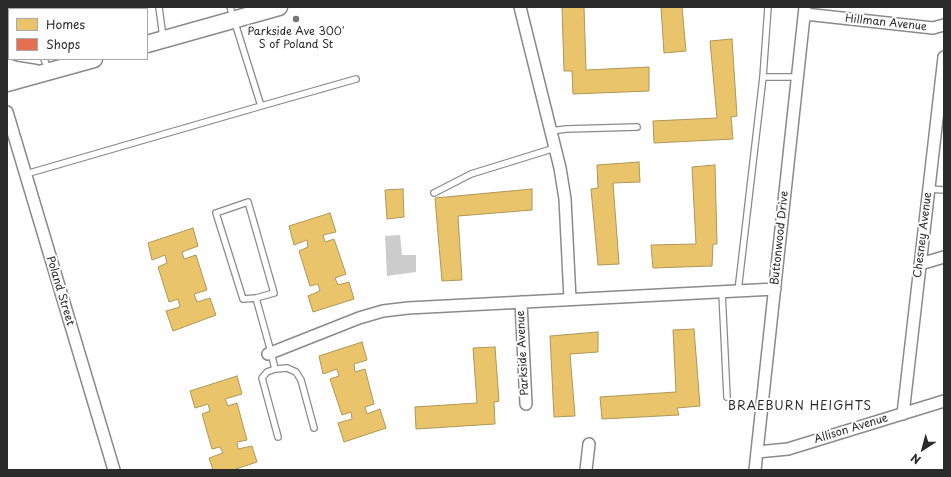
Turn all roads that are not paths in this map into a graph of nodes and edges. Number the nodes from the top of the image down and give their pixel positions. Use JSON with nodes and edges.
{"nodes":[{"id":1,"x":159,"y":7,"type":"edge"},
{"id":2,"x":279,"y":7,"type":"edge"},
{"id":3,"x":520,"y":7,"type":"edge"},
{"id":4,"x":768,"y":7,"type":"edge"},
{"id":5,"x":805,"y":11,"type":"edge"},
{"id":6,"x":232,"y":13,"type":"edge"},
{"id":7,"x":944,"y":25,"type":"edge"},
{"id":8,"x":163,"y":40,"type":"junction"},
{"id":9,"x":148,"y":44,"type":"edge"},
{"id":10,"x":944,"y":57,"type":"edge"},
{"id":11,"x":88,"y":60,"type":"edge"},
{"id":12,"x":7,"y":67,"type":"edge"},
{"id":13,"x":44,"y":68,"type":"edge"},
{"id":14,"x":762,"y":77,"type":"junction"},
{"id":15,"x":798,"y":77,"type":"junction"},
{"id":16,"x":356,"y":79,"type":"dead end"},
{"id":17,"x":7,"y":83,"type":"edge"},
{"id":18,"x":261,"y":106,"type":"junction"},
{"id":19,"x":7,"y":112,"type":"edge"},
{"id":20,"x":637,"y":127,"type":"dead end"},
{"id":21,"x":551,"y":131,"type":"junction"},
{"id":22,"x":556,"y":148,"type":"junction"},
{"id":23,"x":26,"y":174,"type":"junction"},
{"id":24,"x":929,"y":189,"type":"junction"},
{"id":25,"x":944,"y":190,"type":"edge"},
{"id":26,"x":434,"y":193,"type":"dead end"},
{"id":27,"x":944,"y":257,"type":"edge"},
{"id":28,"x":920,"y":264,"type":"junction"},
{"id":29,"x":775,"y":289,"type":"junction"},
{"id":30,"x":738,"y":291,"type":"junction"},
{"id":31,"x":722,"y":292,"type":"junction"},
{"id":32,"x":256,"y":298,"type":"junction"},
{"id":33,"x":570,"y":299,"type":"junction"},
{"id":34,"x":521,"y":302,"type":"junction"},
{"id":35,"x":269,"y":353,"type":"junction"},
{"id":36,"x":275,"y":369,"type":"junction"},
{"id":37,"x":727,"y":397,"type":"dead end"},
{"id":38,"x":944,"y":401,"type":"edge"},
{"id":39,"x":526,"y":404,"type":"dead end"},
{"id":40,"x":903,"y":414,"type":"junction"},
{"id":41,"x":314,"y":428,"type":"dead end"},
{"id":42,"x":278,"y":437,"type":"dead end"},
{"id":43,"x":589,"y":444,"type":"dead end"},
{"id":44,"x":757,"y":452,"type":"junction"},
{"id":45,"x":114,"y":470,"type":"edge"},
{"id":46,"x":586,"y":470,"type":"edge"},
{"id":47,"x":755,"y":470,"type":"edge"}],
"edges":[{"from":1,"to":8,"type":"lane"},
{"from":2,"to":6,"type":"main road"},
{"from":3,"to":21,"type":"street"},
{"from":4,"to":14,"type":"lane"},
{"from":5,"to":7,"type":"street","name":"Hillman Avenue"},
{"from":5,"to":15,"type":"street","name":"Buttonwood Drive"},
{"from":6,"to":8,"type":"main road"},
{"from":6,"to":18,"type":"lane"},
{"from":8,"to":9,"type":"main road"},
{"from":10,"to":24,"type":"street","name":"Chesney Avenue"},
{"from":11,"to":13,"type":"main road"},
{"from":12,"to":13,"type":"main road"},
{"from":13,"to":17,"type":"main road"},
{"from":14,"to":15,"type":"lane"},
{"from":14,"to":30,"type":"lane"},
{"from":15,"to":29,"type":"street","name":"Buttonwood Drive"},
{"from":16,"to":18,"type":"lane"},
{"from":18,"to":23,"type":"lane"},
{"from":19,"to":23,"type":"street","name":"Poland Street"},
{"from":20,"to":21,"type":"lane"},
{"from":21,"to":22,"type":"street"},
{"from":22,"to":26,"type":"lane"},
{"from":22,"to":33,"type":"street"},
{"from":23,"to":45,"type":"street","name":"Poland Street"},
{"from":24,"to":25,"type":"lane"},
{"from":24,"to":28,"type":"street","name":"Chesney Avenue"},
{"from":27,"to":28,"type":"street"},
{"from":28,"to":40,"type":"street","name":"Chesney Avenue"},
{"from":29,"to":30,"type":"street"},
{"from":29,"to":44,"type":"street","name":"Buttonwood Drive"},
{"from":30,"to":31,"type":"street"},
{"from":31,"to":33,"type":"street"},
{"from":31,"to":37,"type":"lane"},
{"from":32,"to":32,"type":"lane"},
{"from":32,"to":35,"type":"lane"},
{"from":33,"to":34,"type":"street"},
{"from":34,"to":35,"type":"street"},
{"from":34,"to":39,"type":"street","name":"Parkside Avenue"},
{"from":35,"to":36,"type":"lane"},
{"from":36,"to":41,"type":"lane"},
{"from":36,"to":42,"type":"lane"},
{"from":38,"to":40,"type":"street","name":"Allison Avenue"},
{"from":40,"to":44,"type":"street","name":"Allison Avenue"},
{"from":43,"to":46,"type":"street"},
{"from":44,"to":47,"type":"street","name":"Buttonwood Drive"}]}
